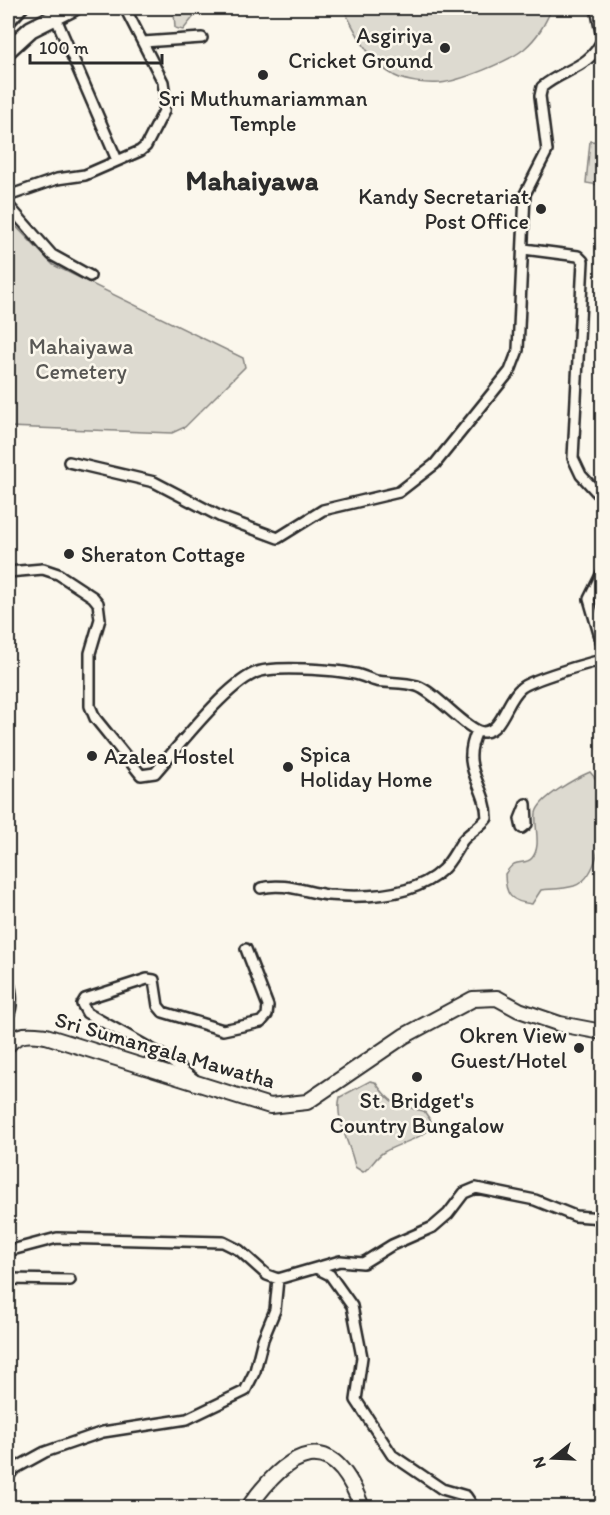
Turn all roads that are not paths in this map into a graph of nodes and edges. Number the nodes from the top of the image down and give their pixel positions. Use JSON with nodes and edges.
{"nodes":[{"id":1,"x":73,"y":8,"type":"edge"},
{"id":2,"x":125,"y":8,"type":"edge"},
{"id":3,"x":596,"y":8,"type":"edge"},
{"id":4,"x":55,"y":16,"type":"junction"},
{"id":5,"x":202,"y":38,"type":"dead end"},
{"id":6,"x":603,"y":39,"type":"edge"},
{"id":7,"x":144,"y":42,"type":"junction"},
{"id":8,"x":8,"y":50,"type":"edge"},
{"id":9,"x":117,"y":160,"type":"junction"},
{"id":10,"x":8,"y":196,"type":"edge"},
{"id":11,"x":8,"y":205,"type":"edge"},
{"id":12,"x":524,"y":249,"type":"junction"},
{"id":13,"x":90,"y":276,"type":"dead end"},
{"id":14,"x":69,"y":462,"type":"dead end"},
{"id":15,"x":603,"y":498,"type":"edge"},
{"id":16,"x":8,"y":572,"type":"edge"},
{"id":17,"x":603,"y":573,"type":"edge"},
{"id":18,"x":603,"y":644,"type":"edge"},
{"id":19,"x":603,"y":660,"type":"edge"},
{"id":20,"x":477,"y":731,"type":"junction"},
{"id":21,"x":261,"y":888,"type":"dead end"},
{"id":22,"x":246,"y":949,"type":"dead end"},
{"id":23,"x":8,"y":981,"type":"edge"},
{"id":24,"x":8,"y":1016,"type":"edge"},
{"id":25,"x":603,"y":1032,"type":"edge"},
{"id":26,"x":8,"y":1045,"type":"edge"},
{"id":27,"x":201,"y":1084,"type":"junction"},
{"id":28,"x":603,"y":1218,"type":"edge"},
{"id":29,"x":8,"y":1251,"type":"edge"},
{"id":30,"x":318,"y":1269,"type":"junction"},
{"id":31,"x":8,"y":1279,"type":"edge"},
{"id":32,"x":278,"y":1279,"type":"junction"},
{"id":33,"x":70,"y":1280,"type":"dead end"},
{"id":34,"x":8,"y":1477,"type":"edge"},
{"id":35,"x":248,"y":1508,"type":"edge"},
{"id":36,"x":362,"y":1508,"type":"edge"},
{"id":37,"x":474,"y":1508,"type":"edge"}],
"edges":[{"from":1,"to":4,"type":"main road"},
{"from":2,"to":7,"type":"street"},
{"from":3,"to":6,"type":"street"},
{"from":4,"to":8,"type":"main road"},
{"from":4,"to":9,"type":"street"},
{"from":5,"to":7,"type":"street"},
{"from":6,"to":12,"type":"street"},
{"from":7,"to":9,"type":"street"},
{"from":9,"to":10,"type":"street"},
{"from":11,"to":13,"type":"street"},
{"from":12,"to":14,"type":"street"},
{"from":12,"to":15,"type":"street"},
{"from":16,"to":20,"type":"street"},
{"from":17,"to":18,"type":"street"},
{"from":19,"to":20,"type":"street"},
{"from":20,"to":21,"type":"street"},
{"from":22,"to":27,"type":"street"},
{"from":23,"to":24,"type":"street"},
{"from":25,"to":27,"type":"street","name":"Sri Sumangala Mawatha"},
{"from":26,"to":27,"type":"street","name":"Sri Sumangala Mawatha"},
{"from":28,"to":30,"type":"street"},
{"from":29,"to":32,"type":"street"},
{"from":30,"to":32,"type":"street"},
{"from":30,"to":37,"type":"street"},
{"from":31,"to":33,"type":"street"},
{"from":32,"to":34,"type":"street"},
{"from":35,"to":36,"type":"street"}]}
